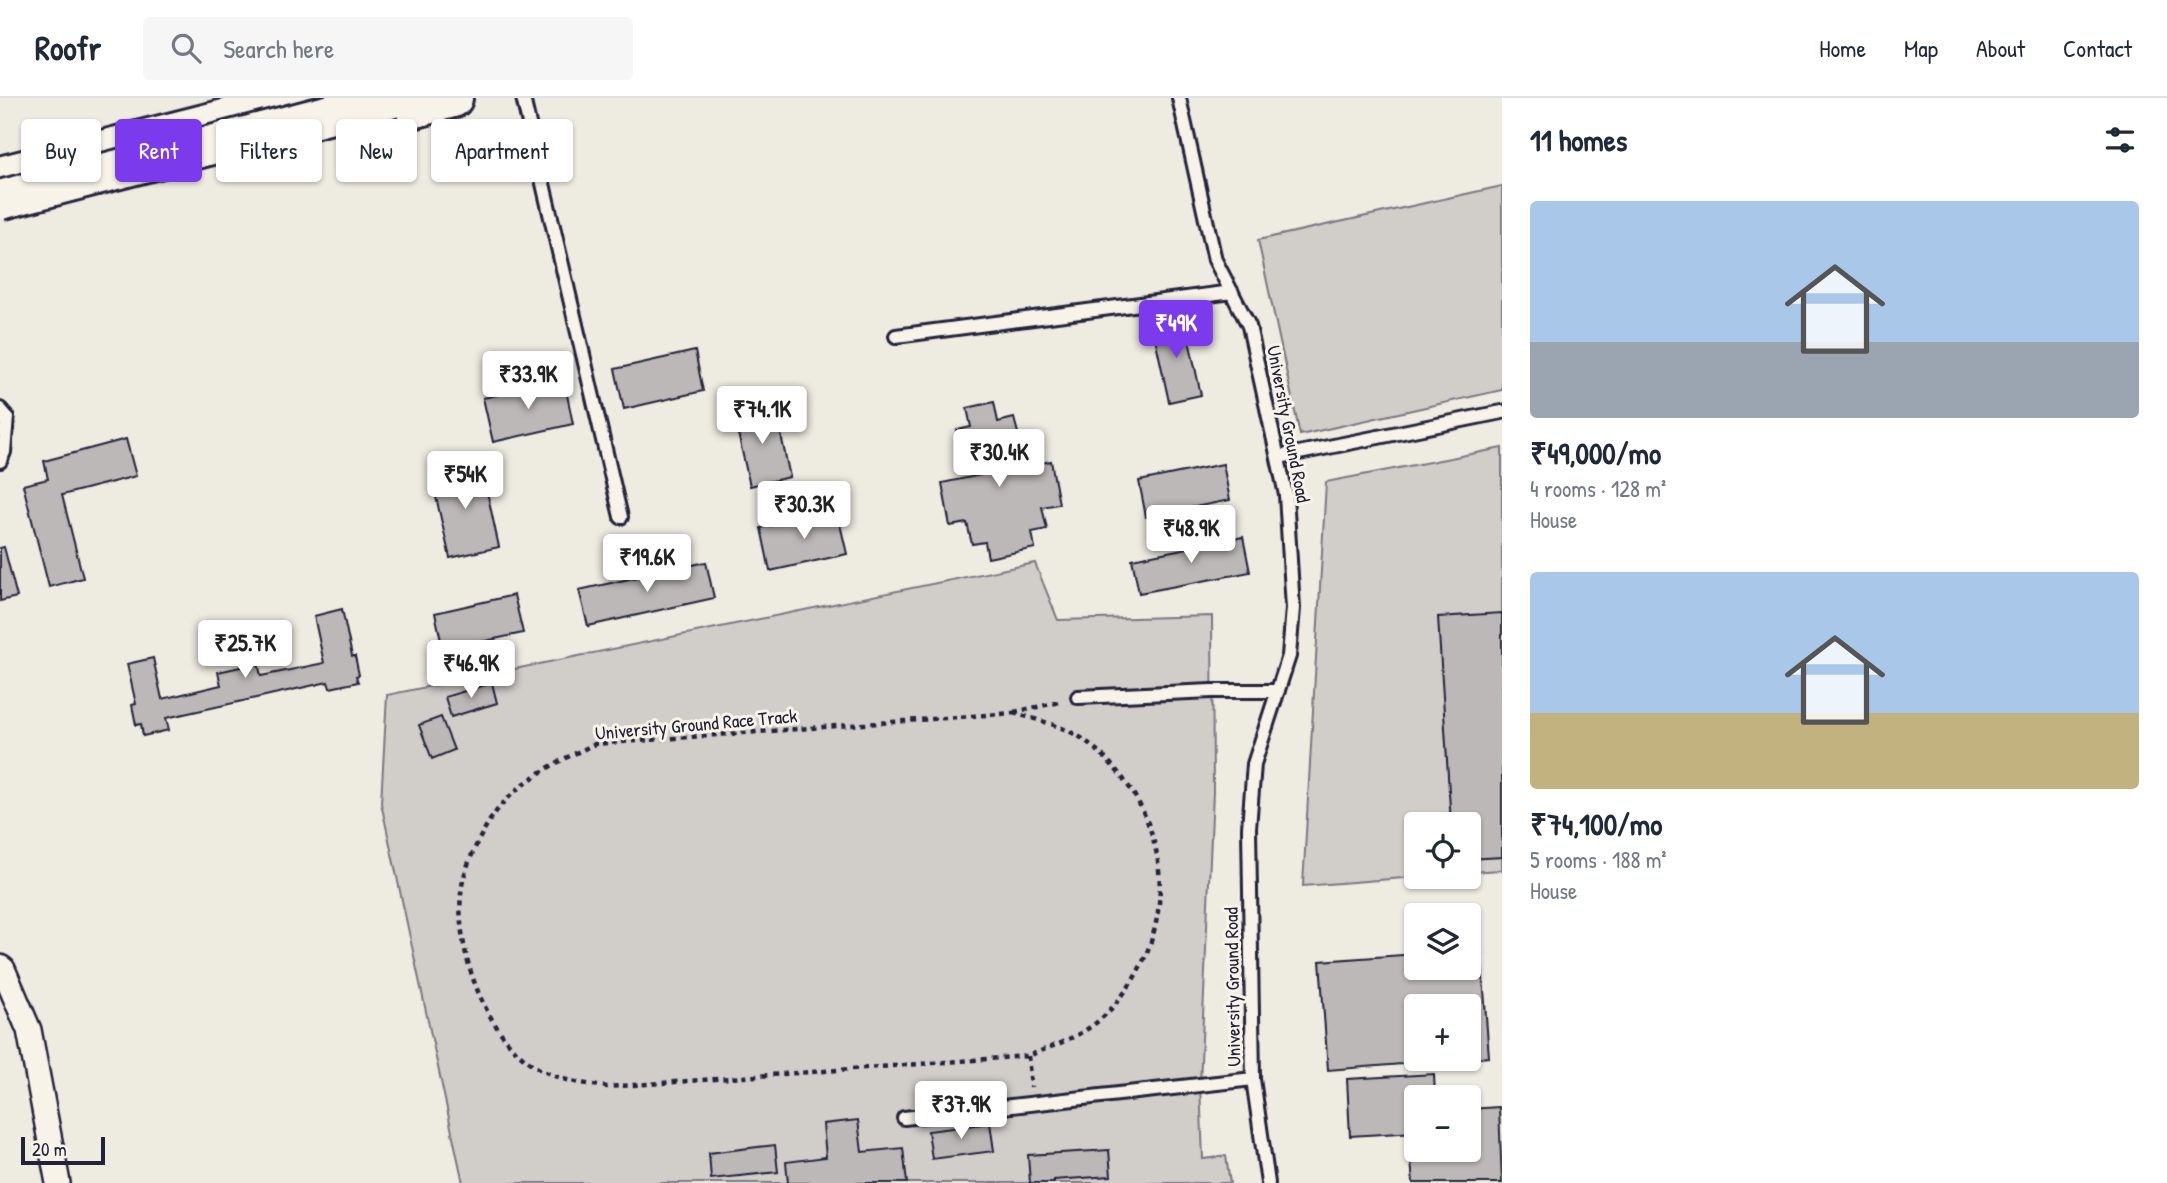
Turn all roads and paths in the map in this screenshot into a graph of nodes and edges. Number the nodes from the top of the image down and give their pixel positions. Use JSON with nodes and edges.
{"nodes":[{"id":1,"x":307,"y":98,"type":"edge"},
{"id":2,"x":393,"y":98,"type":"edge"},
{"id":3,"x":453,"y":98,"type":"edge"},
{"id":4,"x":523,"y":98,"type":"edge"},
{"id":5,"x":1180,"y":98,"type":"edge"},
{"id":6,"x":343,"y":108,"type":"edge"},
{"id":7,"x":0,"y":176,"type":"edge"},
{"id":8,"x":0,"y":185,"type":"edge"},
{"id":9,"x":0,"y":200,"type":"edge"},
{"id":10,"x":0,"y":219,"type":"edge"},
{"id":11,"x":1232,"y":292,"type":"junction"},
{"id":12,"x":896,"y":336,"type":"dead end"},
{"id":13,"x":0,"y":409,"type":"edge"},
{"id":14,"x":1502,"y":412,"type":"edge"},
{"id":15,"x":1279,"y":457,"type":"junction"},
{"id":16,"x":0,"y":461,"type":"edge"},
{"id":17,"x":621,"y":517,"type":"dead end"},
{"id":18,"x":1278,"y":691,"type":"junction"},
{"id":19,"x":1078,"y":697,"type":"joint"},
{"id":20,"x":1013,"y":713,"type":"junction"},
{"id":21,"x":0,"y":967,"type":"edge"},
{"id":22,"x":1028,"y":1056,"type":"junction"},
{"id":23,"x":1253,"y":1080,"type":"junction"},
{"id":24,"x":1033,"y":1103,"type":"junction"},
{"id":25,"x":904,"y":1118,"type":"dead end"},
{"id":26,"x":58,"y":1183,"type":"edge"},
{"id":27,"x":1268,"y":1183,"type":"edge"}],
"edges":[{"from":1,"to":7,"type":"highway"},
{"from":2,"to":9,"type":"highway","bridge":true},
{"from":3,"to":6,"type":"highway"},
{"from":4,"to":17,"type":"lane"},
{"from":5,"to":11,"type":"lane","name":"University Ground Road"},
{"from":6,"to":8,"type":"highway"},
{"from":6,"to":10,"type":"highway"},
{"from":11,"to":12,"type":"lane"},
{"from":11,"to":15,"type":"lane","name":"University Ground Road"},
{"from":13,"to":16,"type":"lane"},
{"from":14,"to":15,"type":"lane"},
{"from":15,"to":18,"type":"lane","name":"University Ground Road"},
{"from":18,"to":19,"type":"lane"},
{"from":18,"to":23,"type":"lane","name":"University Ground Road"},
{"from":19,"to":20,"type":"path"},
{"from":20,"to":22,"type":"path","name":"University Ground Race Track"},
{"from":20,"to":22,"type":"path","name":"University Ground Race Track"},
{"from":21,"to":26,"type":"street"},
{"from":22,"to":24,"type":"path"},
{"from":23,"to":24,"type":"lane"},
{"from":23,"to":27,"type":"lane","name":"University Ground Road"},
{"from":24,"to":25,"type":"lane"}]}
